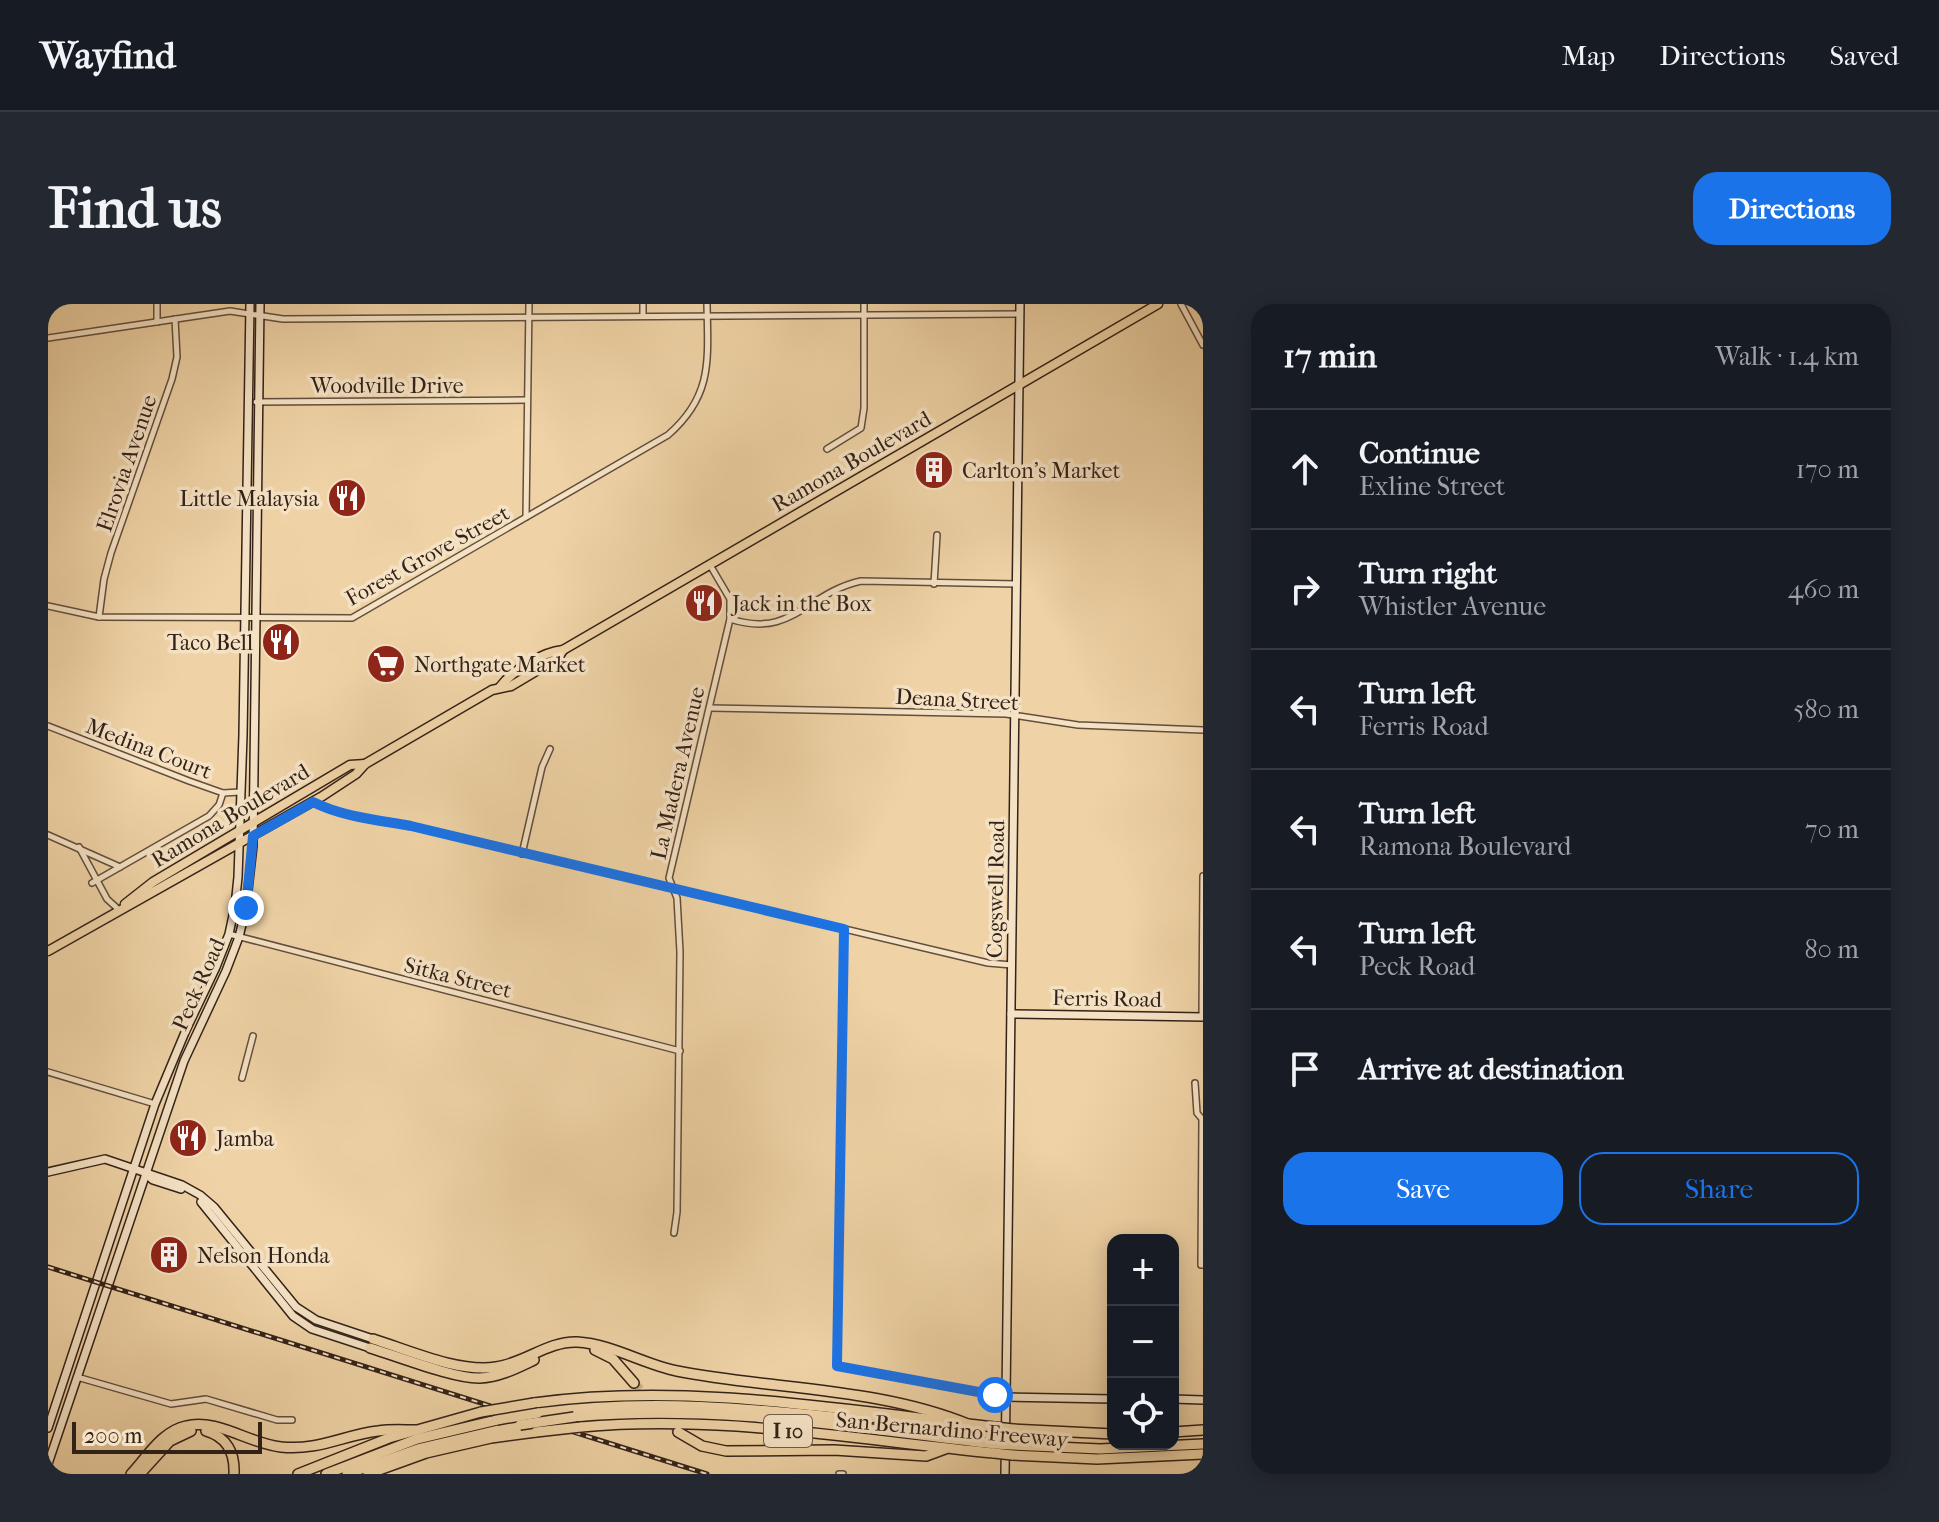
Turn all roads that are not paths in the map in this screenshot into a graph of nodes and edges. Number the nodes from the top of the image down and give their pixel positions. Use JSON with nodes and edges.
{"nodes":[{"id":1,"x":157,"y":304,"type":"edge"},
{"id":2,"x":260,"y":304,"type":"edge"},
{"id":3,"x":529,"y":304,"type":"edge"},
{"id":4,"x":643,"y":304,"type":"edge"},
{"id":5,"x":707,"y":304,"type":"edge"},
{"id":6,"x":864,"y":304,"type":"edge"},
{"id":7,"x":1020,"y":304,"type":"edge"},
{"id":8,"x":1158,"y":304,"type":"edge"},
{"id":9,"x":1181,"y":304,"type":"edge"},
{"id":10,"x":250,"y":308,"type":"edge"},
{"id":11,"x":1020,"y":314,"type":"junction"},
{"id":12,"x":643,"y":316,"type":"junction"},
{"id":13,"x":707,"y":316,"type":"junction"},
{"id":14,"x":864,"y":316,"type":"junction"},
{"id":15,"x":260,"y":317,"type":"junction"},
{"id":16,"x":529,"y":318,"type":"junction"},
{"id":17,"x":175,"y":319,"type":"junction"},
{"id":18,"x":157,"y":322,"type":"junction"},
{"id":19,"x":48,"y":339,"type":"edge"},
{"id":20,"x":1203,"y":345,"type":"edge"},
{"id":21,"x":1020,"y":383,"type":"junction"},
{"id":22,"x":527,"y":400,"type":"junction"},
{"id":23,"x":247,"y":402,"type":"junction"},
{"id":24,"x":258,"y":402,"type":"junction"},
{"id":25,"x":827,"y":449,"type":"dead end"},
{"id":26,"x":246,"y":501,"type":"junction"},
{"id":27,"x":257,"y":502,"type":"junction"},
{"id":28,"x":526,"y":518,"type":"junction"},
{"id":29,"x":937,"y":535,"type":"dead end"},
{"id":30,"x":710,"y":565,"type":"junction"},
{"id":31,"x":934,"y":584,"type":"junction"},
{"id":32,"x":1017,"y":584,"type":"junction"},
{"id":33,"x":48,"y":606,"type":"edge"},
{"id":34,"x":99,"y":617,"type":"junction"},
{"id":35,"x":244,"y":619,"type":"junction"},
{"id":36,"x":255,"y":619,"type":"junction"},
{"id":37,"x":730,"y":619,"type":"junction"},
{"id":38,"x":710,"y":708,"type":"junction"},
{"id":39,"x":1016,"y":716,"type":"junction"},
{"id":40,"x":48,"y":726,"type":"edge"},
{"id":41,"x":243,"y":726,"type":"junction"},
{"id":42,"x":254,"y":727,"type":"junction"},
{"id":43,"x":1203,"y":730,"type":"edge"},
{"id":44,"x":550,"y":749,"type":"dead end"},
{"id":45,"x":365,"y":764,"type":"junction"},
{"id":46,"x":240,"y":792,"type":"junction"},
{"id":47,"x":223,"y":793,"type":"junction"},
{"id":48,"x":313,"y":802,"type":"junction"},
{"id":49,"x":252,"y":823,"type":"junction"},
{"id":50,"x":239,"y":831,"type":"junction"},
{"id":51,"x":48,"y":835,"type":"edge"},
{"id":52,"x":253,"y":836,"type":"junction"},
{"id":53,"x":239,"y":844,"type":"junction"},
{"id":54,"x":79,"y":847,"type":"junction"},
{"id":55,"x":522,"y":854,"type":"junction"},
{"id":56,"x":120,"y":867,"type":"junction"},
{"id":57,"x":1203,"y":876,"type":"edge"},
{"id":58,"x":94,"y":882,"type":"junction"},
{"id":59,"x":672,"y":889,"type":"junction"},
{"id":60,"x":118,"y":909,"type":"junction"},
{"id":61,"x":844,"y":929,"type":"junction"},
{"id":62,"x":229,"y":934,"type":"junction"},
{"id":63,"x":239,"y":937,"type":"junction"},
{"id":64,"x":48,"y":951,"type":"edge"},
{"id":65,"x":1012,"y":965,"type":"junction"},
{"id":66,"x":1011,"y":1014,"type":"junction"},
{"id":67,"x":1202,"y":1017,"type":"edge"},
{"id":68,"x":253,"y":1036,"type":"dead end"},
{"id":69,"x":680,"y":1051,"type":"junction"},
{"id":70,"x":48,"y":1072,"type":"edge"},
{"id":71,"x":242,"y":1078,"type":"dead end"},
{"id":72,"x":1195,"y":1083,"type":"dead end"},
{"id":73,"x":155,"y":1104,"type":"junction"},
{"id":74,"x":1202,"y":1119,"type":"edge"},
{"id":75,"x":133,"y":1169,"type":"junction"},
{"id":76,"x":48,"y":1172,"type":"edge"},
{"id":77,"x":146,"y":1174,"type":"junction"},
{"id":78,"x":674,"y":1233,"type":"dead end"},
{"id":79,"x":1202,"y":1265,"type":"edge"},
{"id":80,"x":371,"y":1343,"type":"junction"},
{"id":81,"x":77,"y":1377,"type":"junction"},
{"id":82,"x":634,"y":1383,"type":"tunnel mouth"},
{"id":83,"x":1005,"y":1397,"type":"junction"},
{"id":84,"x":1107,"y":1399,"type":"edge"},
{"id":85,"x":1179,"y":1399,"type":"edge"},
{"id":86,"x":1203,"y":1400,"type":"edge"},
{"id":87,"x":536,"y":1408,"type":"junction"},
{"id":88,"x":292,"y":1420,"type":"dead end"},
{"id":89,"x":970,"y":1425,"type":"junction"},
{"id":90,"x":48,"y":1428,"type":"edge"},
{"id":91,"x":415,"y":1430,"type":"junction"},
{"id":92,"x":1203,"y":1430,"type":"edge"},
{"id":93,"x":678,"y":1432,"type":"tunnel mouth"},
{"id":94,"x":1179,"y":1432,"type":"edge"},
{"id":95,"x":1107,"y":1434,"type":"edge"},
{"id":96,"x":1203,"y":1444,"type":"edge"},
{"id":97,"x":994,"y":1448,"type":"junction"},
{"id":98,"x":947,"y":1449,"type":"junction"},
{"id":99,"x":1100,"y":1449,"type":"junction"},
{"id":100,"x":1012,"y":1450,"type":"junction"},
{"id":101,"x":1203,"y":1454,"type":"edge"},
{"id":102,"x":1144,"y":1458,"type":"junction"},
{"id":103,"x":48,"y":1464,"type":"edge"},
{"id":104,"x":131,"y":1474,"type":"edge"},
{"id":105,"x":140,"y":1474,"type":"edge"},
{"id":106,"x":234,"y":1474,"type":"edge"},
{"id":107,"x":298,"y":1474,"type":"edge"},
{"id":108,"x":326,"y":1474,"type":"edge"},
{"id":109,"x":347,"y":1474,"type":"edge"},
{"id":110,"x":368,"y":1474,"type":"edge"},
{"id":111,"x":1005,"y":1474,"type":"edge"}],
"edges":[{"from":1,"to":18,"type":"street"},
{"from":2,"to":15,"type":"main road","name":"Peck Road"},
{"from":3,"to":16,"type":"street"},
{"from":4,"to":12,"type":"street"},
{"from":5,"to":13,"type":"street"},
{"from":6,"to":14,"type":"street"},
{"from":7,"to":11,"type":"main road","name":"Cogswell Road"},
{"from":8,"to":21,"type":"main road","name":"Ramona Boulevard"},
{"from":9,"to":20,"type":"street"},
{"from":10,"to":15,"type":"street"},
{"from":10,"to":17,"type":"street"},
{"from":10,"to":23,"type":"main road","name":"Peck Road"},
{"from":11,"to":14,"type":"street"},
{"from":11,"to":21,"type":"main road","name":"Cogswell Road"},
{"from":12,"to":13,"type":"street"},
{"from":12,"to":16,"type":"street"},
{"from":13,"to":14,"type":"street"},
{"from":13,"to":28,"type":"street","name":"Forest Grove Street"},
{"from":14,"to":25,"type":"street"},
{"from":15,"to":16,"type":"street"},
{"from":15,"to":24,"type":"main road","name":"Peck Road"},
{"from":16,"to":22,"type":"street"},
{"from":17,"to":18,"type":"street"},
{"from":17,"to":34,"type":"street","name":"Elrovia Avenue"},
{"from":18,"to":19,"type":"street"},
{"from":21,"to":30,"type":"main road","name":"Ramona Boulevard"},
{"from":21,"to":32,"type":"main road","name":"Cogswell Road"},
{"from":22,"to":24,"type":"street","name":"Woodville Drive"},
{"from":22,"to":28,"type":"street"},
{"from":23,"to":24,"type":"street","name":"Woodville Drive"},
{"from":23,"to":26,"type":"main road","name":"Peck Road"},
{"from":24,"to":27,"type":"main road","name":"Peck Road"},
{"from":26,"to":27,"type":"main road"},
{"from":26,"to":35,"type":"main road","name":"Peck Road"},
{"from":27,"to":36,"type":"main road","name":"Peck Road"},
{"from":28,"to":36,"type":"street","name":"Forest Grove Street"},
{"from":29,"to":31,"type":"street"},
{"from":30,"to":37,"type":"street","name":"La Madera Avenue"},
{"from":30,"to":45,"type":"main road","name":"Ramona Boulevard"},
{"from":31,"to":32,"type":"street"},
{"from":31,"to":37,"type":"street"},
{"from":32,"to":39,"type":"main road","name":"Cogswell Road"},
{"from":33,"to":34,"type":"street","name":"Forest Grove Street"},
{"from":34,"to":35,"type":"street","name":"Forest Grove Street"},
{"from":35,"to":36,"type":"street","name":"Forest Grove Street"},
{"from":35,"to":41,"type":"main road","name":"Peck Road"},
{"from":36,"to":42,"type":"main road","name":"Peck Road"},
{"from":37,"to":38,"type":"street","name":"La Madera Avenue"},
{"from":38,"to":39,"type":"street","name":"Deana Street"},
{"from":38,"to":59,"type":"street","name":"La Madera Avenue"},
{"from":39,"to":43,"type":"street","name":"Deana Street"},
{"from":39,"to":65,"type":"main road","name":"Cogswell Road"},
{"from":40,"to":47,"type":"street","name":"Medina Court"},
{"from":41,"to":42,"type":"main road"},
{"from":41,"to":46,"type":"main road","name":"Peck Road"},
{"from":42,"to":49,"type":"main road","name":"Peck Road"},
{"from":44,"to":55,"type":"street"},
{"from":45,"to":48,"type":"main road","name":"Ramona Boulevard"},
{"from":45,"to":49,"type":"main road","name":"Ramona Boulevard"},
{"from":46,"to":47,"type":"street","name":"Medina Court"},
{"from":46,"to":50,"type":"main road","name":"Peck Road"},
{"from":47,"to":56,"type":"street"},
{"from":48,"to":52,"type":"main road","name":"Ramona Boulevard"},
{"from":48,"to":55,"type":"street"},
{"from":49,"to":50,"type":"main road","name":"Ramona Boulevard"},
{"from":49,"to":52,"type":"main road","name":"Peck Road"},
{"from":50,"to":53,"type":"main road","name":"Peck Road"},
{"from":50,"to":60,"type":"main road","name":"Ramona Boulevard"},
{"from":51,"to":54,"type":"street"},
{"from":52,"to":53,"type":"main road","name":"Ramona Boulevard"},
{"from":52,"to":63,"type":"main road","name":"Peck Road"},
{"from":53,"to":60,"type":"main road","name":"Ramona Boulevard"},
{"from":53,"to":62,"type":"main road","name":"Peck Road"},
{"from":54,"to":56,"type":"street"},
{"from":54,"to":58,"type":"street"},
{"from":55,"to":59,"type":"street"},
{"from":56,"to":58,"type":"street"},
{"from":57,"to":67,"type":"street"},
{"from":58,"to":60,"type":"street"},
{"from":59,"to":61,"type":"street"},
{"from":59,"to":69,"type":"street","name":"La Madera Avenue"},
{"from":60,"to":64,"type":"main road","name":"Ramona Boulevard"},
{"from":61,"to":65,"type":"street"},
{"from":61,"to":83,"type":"street"},
{"from":62,"to":63,"type":"street","name":"Sitka Street"},
{"from":62,"to":73,"type":"main road","name":"Peck Road"},
{"from":63,"to":69,"type":"street","name":"Sitka Street"},
{"from":63,"to":77,"type":"main road","name":"Peck Road"},
{"from":65,"to":66,"type":"main road","name":"Cogswell Road"},
{"from":66,"to":67,"type":"main road","name":"Ferris Road"},
{"from":66,"to":83,"type":"main road","name":"Cogswell Road"},
{"from":68,"to":71,"type":"street"},
{"from":69,"to":78,"type":"street","name":"La Madera Avenue"},
{"from":70,"to":73,"type":"street"},
{"from":72,"to":74,"type":"street"},
{"from":73,"to":75,"type":"main road","name":"Peck Road"},
{"from":74,"to":79,"type":"street"},
{"from":75,"to":76,"type":"main road"},
{"from":75,"to":77,"type":"main road"},
{"from":75,"to":90,"type":"main road","name":"Peck Road"},
{"from":77,"to":80,"type":"main road"},
{"from":77,"to":81,"type":"main road","name":"Peck Road"},
{"from":80,"to":82,"type":"highway"},
{"from":80,"to":89,"type":"highway"},
{"from":81,"to":88,"type":"street"},
{"from":81,"to":103,"type":"main road","name":"Peck Road"},
{"from":83,"to":84,"type":"main road"},
{"from":83,"to":111,"type":"main road","name":"Cogswell Road"},
{"from":85,"to":86,"type":"main road"},
{"from":87,"to":89,"type":"highway","name":"San Bernardino Freeway","number":"I 10"},
{"from":87,"to":91,"type":"highway","name":"San Bernardino Freeway","number":"I 10","bridge":true},
{"from":87,"to":108,"type":"highway","bridge":true},
{"from":89,"to":95,"type":"highway","name":"San Bernardino Freeway","number":"I 10","bridge":true},
{"from":91,"to":104,"type":"highway"},
{"from":91,"to":107,"type":"highway","name":"San Bernardino Freeway","number":"I 10"},
{"from":92,"to":94,"type":"highway"},
{"from":93,"to":98,"type":"highway"},
{"from":96,"to":99,"type":"highway"},
{"from":97,"to":98,"type":"highway","name":"San Bernardino Freeway","number":"I 10"},
{"from":97,"to":100,"type":"highway","name":"San Bernardino Freeway","number":"I 10","bridge":true},
{"from":97,"to":109,"type":"highway","bridge":true},
{"from":98,"to":110,"type":"highway","name":"San Bernardino Freeway","number":"I 10","bridge":true},
{"from":99,"to":100,"type":"highway"},
{"from":99,"to":102,"type":"highway"},
{"from":100,"to":102,"type":"highway","name":"San Bernardino Freeway","number":"I 10"},
{"from":101,"to":102,"type":"highway","name":"San Bernardino Freeway","number":"I 10"},
{"from":105,"to":106,"type":"highway"}]}
